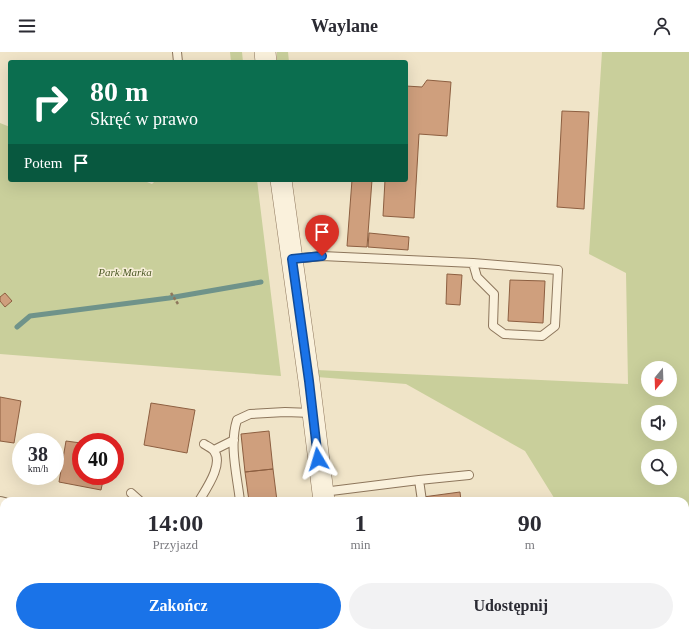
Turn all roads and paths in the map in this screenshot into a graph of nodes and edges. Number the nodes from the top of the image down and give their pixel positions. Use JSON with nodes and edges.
{"nodes":[{"id":1,"x":281,"y":182,"type":"edge"},
{"id":2,"x":292,"y":259,"type":"junction"},
{"id":3,"x":473,"y":263,"type":"junction"},
{"id":4,"x":171,"y":292,"type":"dead end"},
{"id":5,"x":178,"y":304,"type":"dead end"},
{"id":6,"x":312,"y":413,"type":"junction"},
{"id":7,"x":234,"y":440,"type":"junction"},
{"id":8,"x":204,"y":444,"type":"dead end"},
{"id":9,"x":214,"y":450,"type":"junction"},
{"id":10,"x":469,"y":475,"type":"dead end"},
{"id":11,"x":419,"y":480,"type":"junction"},
{"id":12,"x":131,"y":493,"type":"dead end"},
{"id":13,"x":323,"y":496,"type":"edge"},
{"id":14,"x":136,"y":497,"type":"edge"},
{"id":15,"x":201,"y":497,"type":"edge"},
{"id":16,"x":240,"y":497,"type":"edge"},
{"id":17,"x":421,"y":497,"type":"edge"}],
"edges":[{"from":1,"to":2,"type":"street"},
{"from":2,"to":3,"type":"lane"},
{"from":2,"to":6,"type":"street"},
{"from":3,"to":3,"type":"lane"},
{"from":4,"to":5,"type":"path"},
{"from":6,"to":7,"type":"lane"},
{"from":6,"to":13,"type":"street"},
{"from":7,"to":9,"type":"lane"},
{"from":7,"to":16,"type":"lane"},
{"from":8,"to":9,"type":"lane"},
{"from":9,"to":15,"type":"lane"},
{"from":10,"to":11,"type":"lane"},
{"from":11,"to":13,"type":"lane"},
{"from":11,"to":17,"type":"lane"},
{"from":12,"to":14,"type":"lane"}]}
